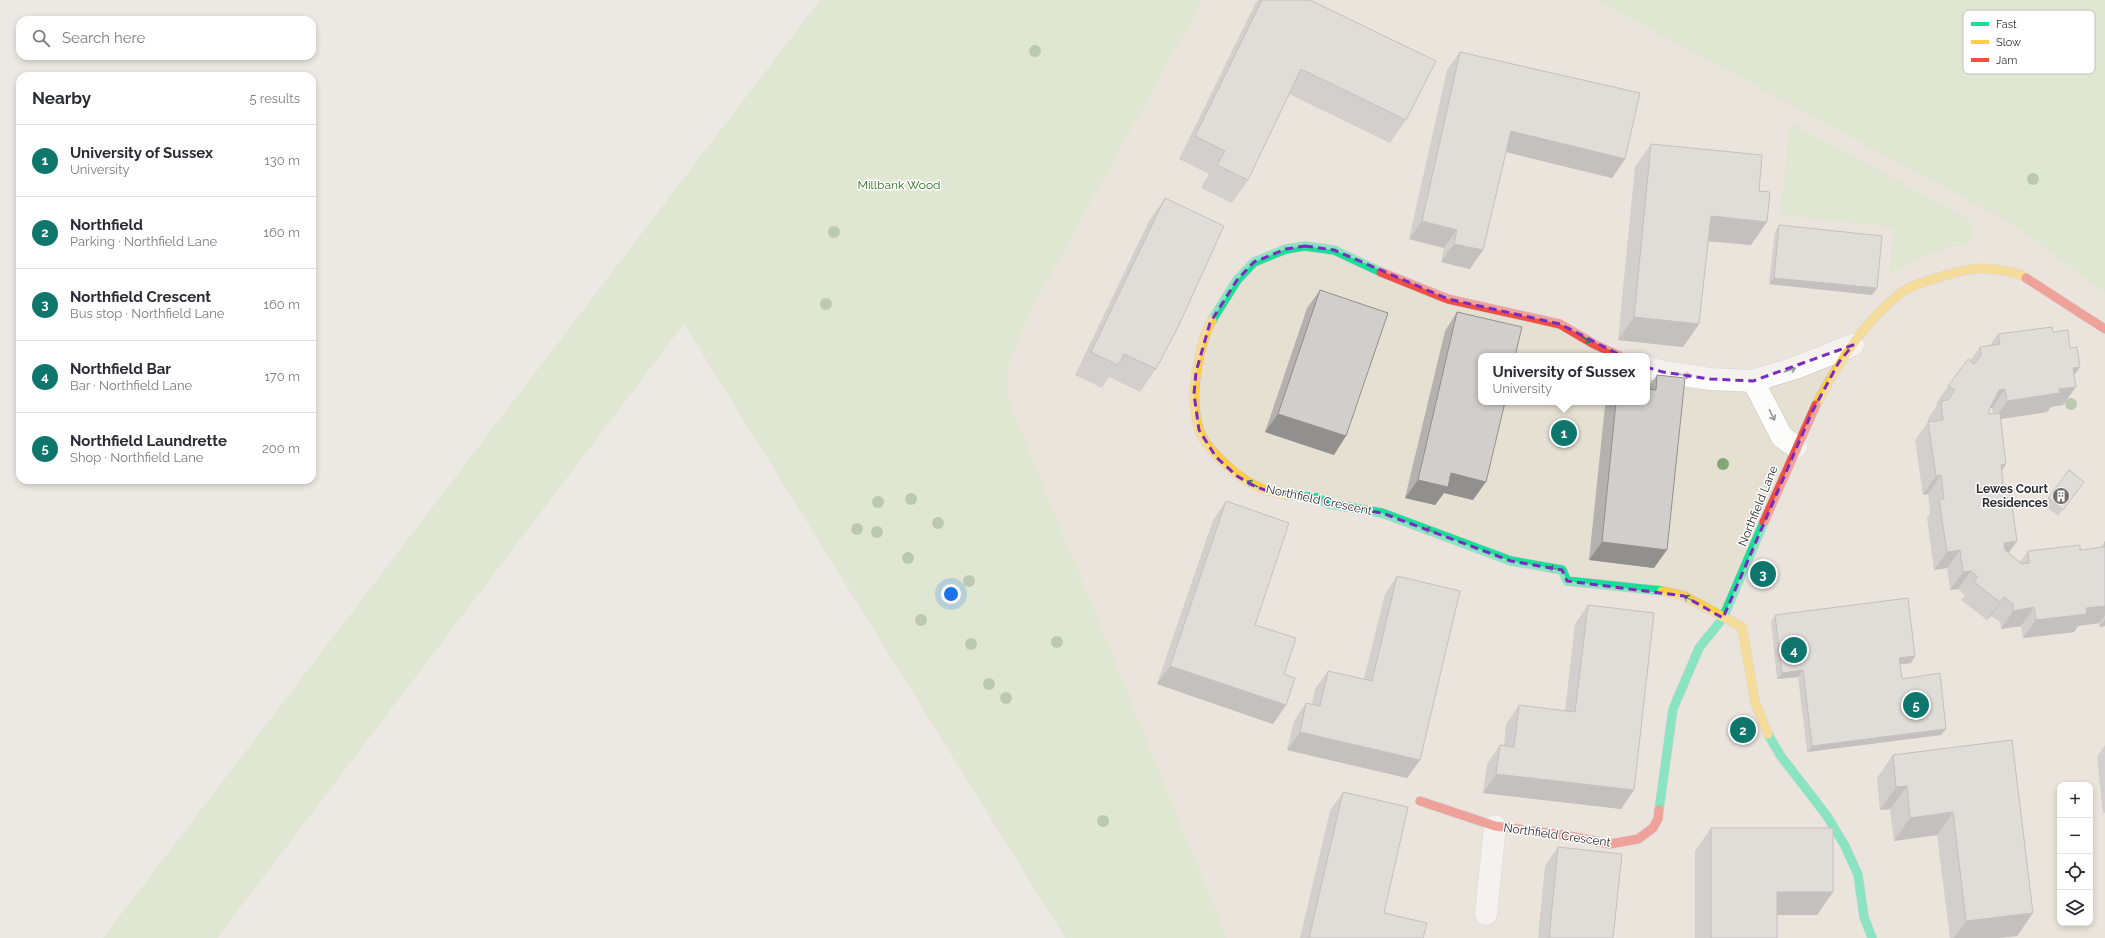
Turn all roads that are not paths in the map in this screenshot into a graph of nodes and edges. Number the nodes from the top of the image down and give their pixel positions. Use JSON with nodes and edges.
{"nodes":[{"id":1,"x":2105,"y":329,"type":"edge"},
{"id":2,"x":1853,"y":345,"type":"junction"},
{"id":3,"x":1614,"y":353,"type":"edge"},
{"id":4,"x":1650,"y":368,"type":"edge"},
{"id":5,"x":1753,"y":381,"type":"junction"},
{"id":6,"x":1796,"y":447,"type":"junction"},
{"id":7,"x":1723,"y":618,"type":"junction"},
{"id":8,"x":1420,"y":801,"type":"dead end"},
{"id":9,"x":1495,"y":826,"type":"junction"},
{"id":10,"x":1486,"y":914,"type":"dead end"},
{"id":11,"x":1872,"y":938,"type":"edge"}],
"edges":[{"from":1,"to":2,"type":"street","name":"Northfield Lane"},
{"from":5,"to":2,"type":"street","one_way":true},
{"from":2,"to":6,"type":"street","name":"Northfield Lane"},
{"from":7,"to":3,"type":"street","name":"Northfield Crescent","one_way":true},
{"from":4,"to":5,"type":"street","one_way":true},
{"from":5,"to":6,"type":"street","one_way":true},
{"from":6,"to":7,"type":"street","name":"Northfield Lane"},
{"from":7,"to":9,"type":"street","name":"Northfield Crescent"},
{"from":7,"to":11,"type":"street"},
{"from":8,"to":9,"type":"street","name":"Northfield Crescent"},
{"from":9,"to":10,"type":"street","name":"Northfield Crescent"}]}
